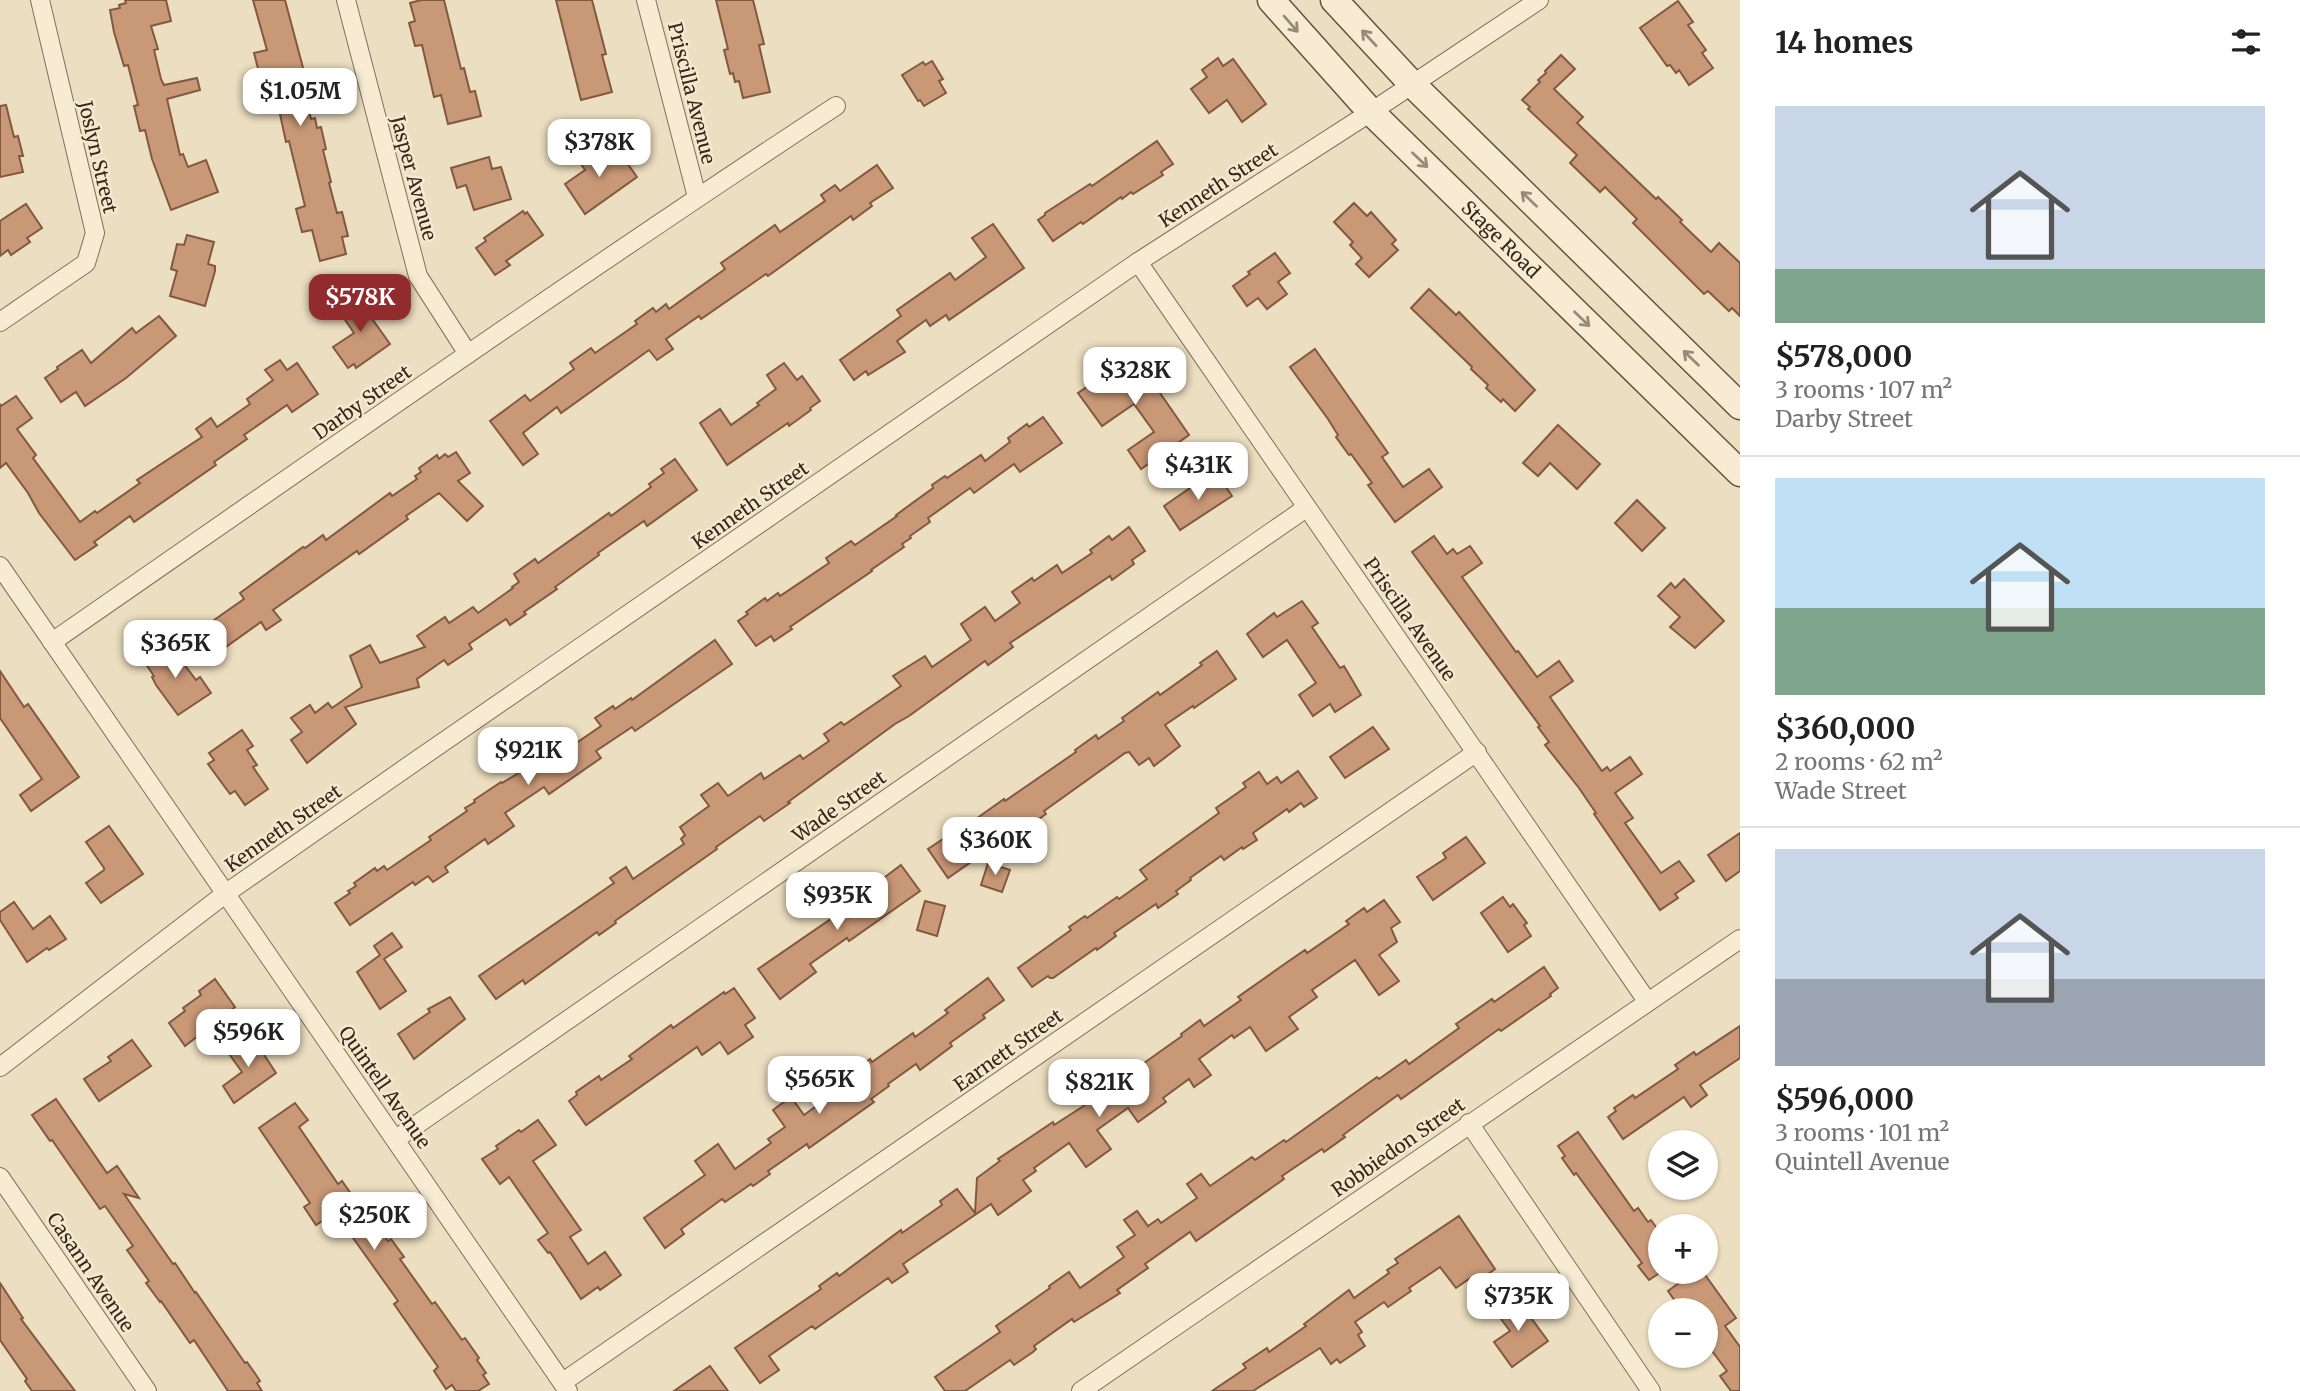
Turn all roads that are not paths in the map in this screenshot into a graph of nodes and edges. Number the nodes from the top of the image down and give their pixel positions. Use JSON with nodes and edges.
{"nodes":[{"id":1,"x":40,"y":0,"type":"edge"},
{"id":2,"x":346,"y":0,"type":"edge"},
{"id":3,"x":646,"y":0,"type":"edge"},
{"id":4,"x":1271,"y":0,"type":"edge"},
{"id":5,"x":1334,"y":0,"type":"edge"},
{"id":6,"x":1539,"y":0,"type":"edge"},
{"id":7,"x":1412,"y":84,"type":"junction"},
{"id":8,"x":836,"y":106,"type":"dead end"},
{"id":9,"x":1371,"y":112,"type":"junction"},
{"id":10,"x":697,"y":197,"type":"junction"},
{"id":11,"x":1138,"y":262,"type":"junction"},
{"id":12,"x":0,"y":323,"type":"edge"},
{"id":13,"x":468,"y":354,"type":"junction"},
{"id":14,"x":1740,"y":406,"type":"edge"},
{"id":15,"x":1740,"y":473,"type":"edge"},
{"id":16,"x":1306,"y":508,"type":"junction"},
{"id":17,"x":0,"y":566,"type":"edge"},
{"id":18,"x":52,"y":642,"type":"junction"},
{"id":19,"x":1477,"y":752,"type":"junction"},
{"id":20,"x":225,"y":894,"type":"junction"},
{"id":21,"x":1740,"y":939,"type":"edge"},
{"id":22,"x":1647,"y":1001,"type":"junction"},
{"id":23,"x":0,"y":1067,"type":"edge"},
{"id":24,"x":1469,"y":1124,"type":"junction"},
{"id":25,"x":396,"y":1139,"type":"junction"},
{"id":26,"x":0,"y":1177,"type":"edge"},
{"id":27,"x":566,"y":1387,"type":"edge"},
{"id":28,"x":147,"y":1391,"type":"edge"},
{"id":29,"x":1081,"y":1391,"type":"edge"},
{"id":30,"x":1651,"y":1391,"type":"edge"}],
"edges":[{"from":1,"to":12,"type":"street","name":"Joslyn Street"},
{"from":2,"to":13,"type":"street","name":"Jasper Avenue"},
{"from":3,"to":10,"type":"street","name":"Priscilla Avenue"},
{"from":4,"to":9,"type":"main road","name":"Stage Road","one_way":true},
{"from":7,"to":5,"type":"main road","one_way":true},
{"from":6,"to":7,"type":"street","name":"Kenneth Street"},
{"from":7,"to":9,"type":"street","name":"Kenneth Street"},
{"from":14,"to":7,"type":"main road","one_way":true},
{"from":8,"to":10,"type":"street","name":"Darby Street"},
{"from":9,"to":11,"type":"street","name":"Kenneth Street"},
{"from":9,"to":15,"type":"main road","name":"Stage Road","one_way":true},
{"from":10,"to":13,"type":"street","name":"Darby Street"},
{"from":11,"to":16,"type":"street","name":"Priscilla Avenue"},
{"from":11,"to":20,"type":"street","name":"Kenneth Street"},
{"from":13,"to":18,"type":"street","name":"Darby Street"},
{"from":16,"to":19,"type":"street","name":"Priscilla Avenue"},
{"from":16,"to":25,"type":"street","name":"Wade Street"},
{"from":17,"to":18,"type":"street","name":"Quintell Avenue"},
{"from":18,"to":20,"type":"street","name":"Quintell Avenue"},
{"from":19,"to":22,"type":"street","name":"Priscilla Avenue"},
{"from":19,"to":27,"type":"street","name":"Earnett Street"},
{"from":20,"to":23,"type":"street","name":"Kenneth Street"},
{"from":20,"to":25,"type":"street","name":"Quintell Avenue"},
{"from":21,"to":22,"type":"street","name":"Robbiedon Street"},
{"from":22,"to":24,"type":"street","name":"Robbiedon Street"},
{"from":24,"to":29,"type":"street","name":"Robbiedon Street"},
{"from":24,"to":30,"type":"street"},
{"from":25,"to":27,"type":"street","name":"Quintell Avenue"},
{"from":26,"to":28,"type":"street","name":"Casann Avenue"}]}
